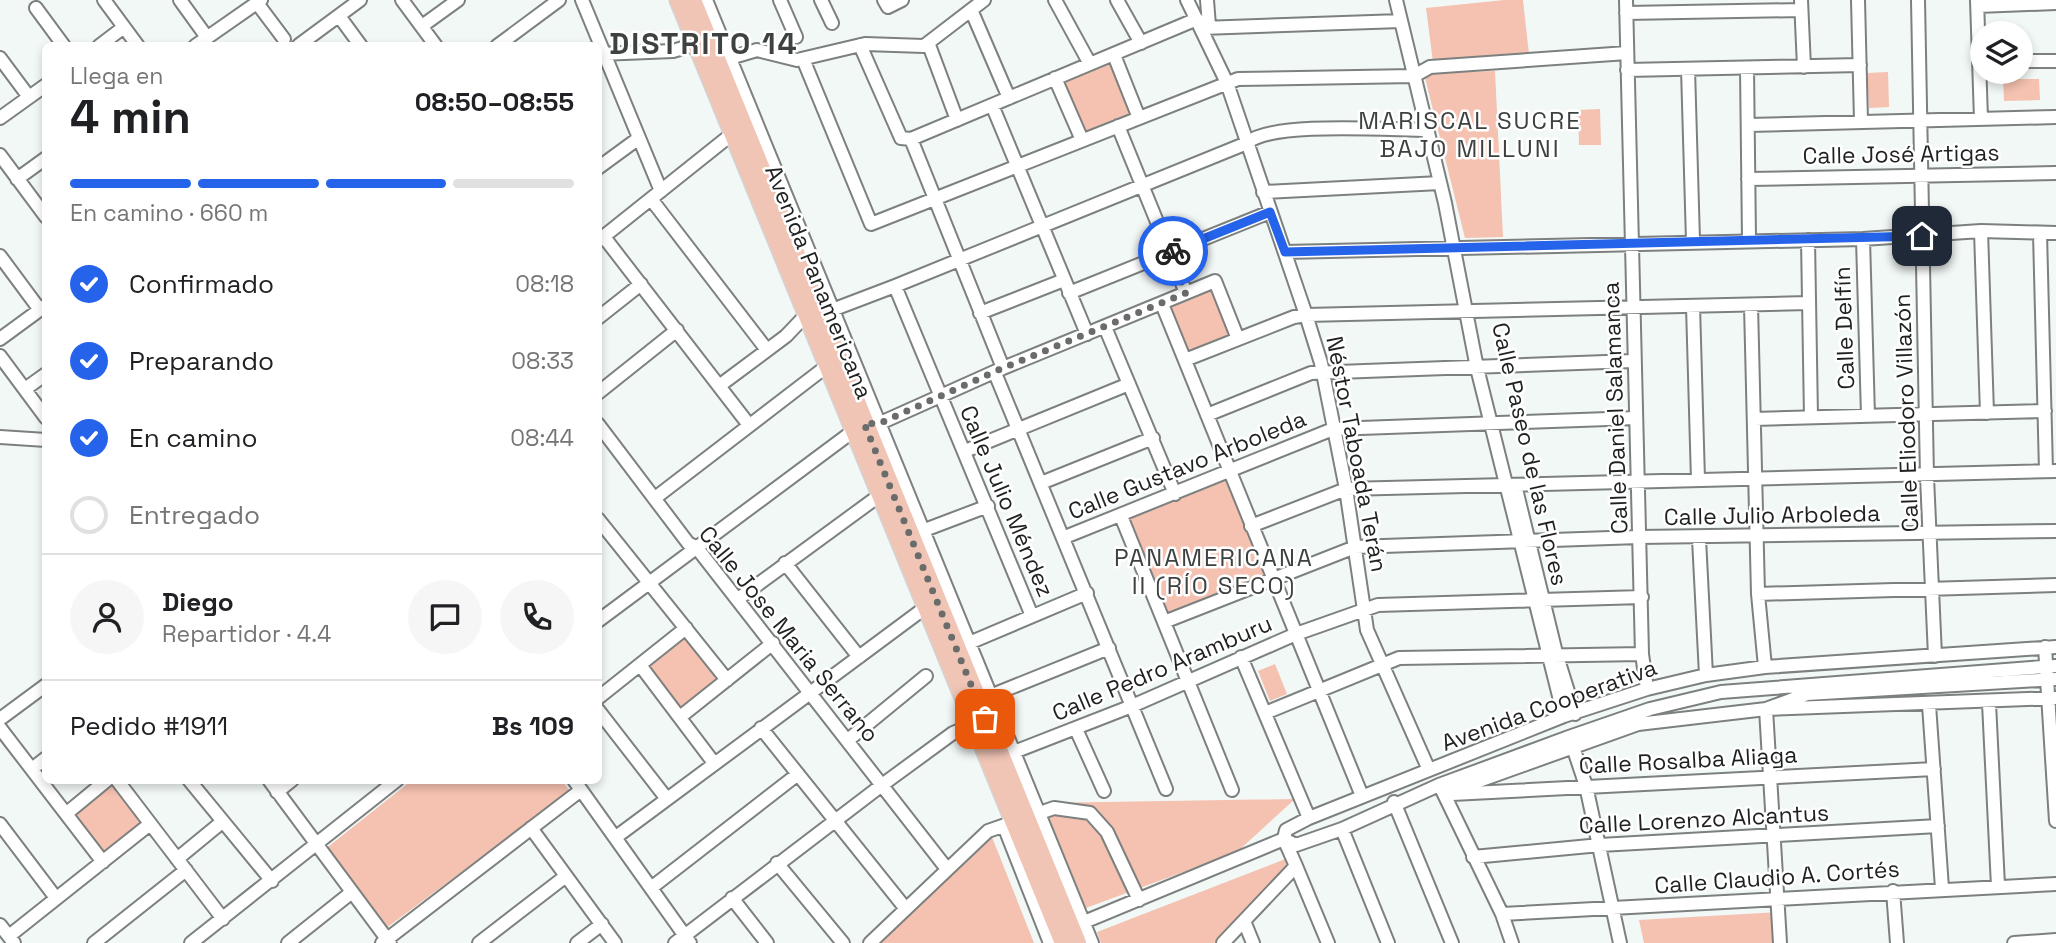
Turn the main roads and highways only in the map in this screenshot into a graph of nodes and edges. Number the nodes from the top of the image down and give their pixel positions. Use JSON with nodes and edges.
{"nodes":[{"id":1,"x":679,"y":0,"type":"edge"},
{"id":2,"x":692,"y":0,"type":"edge"},
{"id":3,"x":819,"y":312,"type":"junction"},
{"id":4,"x":865,"y":425,"type":"junction"},
{"id":5,"x":1021,"y":820,"type":"junction"},
{"id":6,"x":1064,"y":935,"type":"edge"}],
"edges":[{"from":1,"to":3,"type":"highway","name":"Avenida Panamericana"},
{"from":2,"to":3,"type":"highway","name":"Avenida Panamericana"},
{"from":3,"to":4,"type":"highway","name":"Avenida Panamericana"},
{"from":3,"to":4,"type":"highway","name":"Avenida Panamericana"},
{"from":4,"to":5,"type":"highway","name":"Avenida Panamericana"},
{"from":4,"to":5,"type":"highway","name":"Avenida Panamericana"},
{"from":5,"to":6,"type":"highway","name":"Avenida Panamericana"}]}
